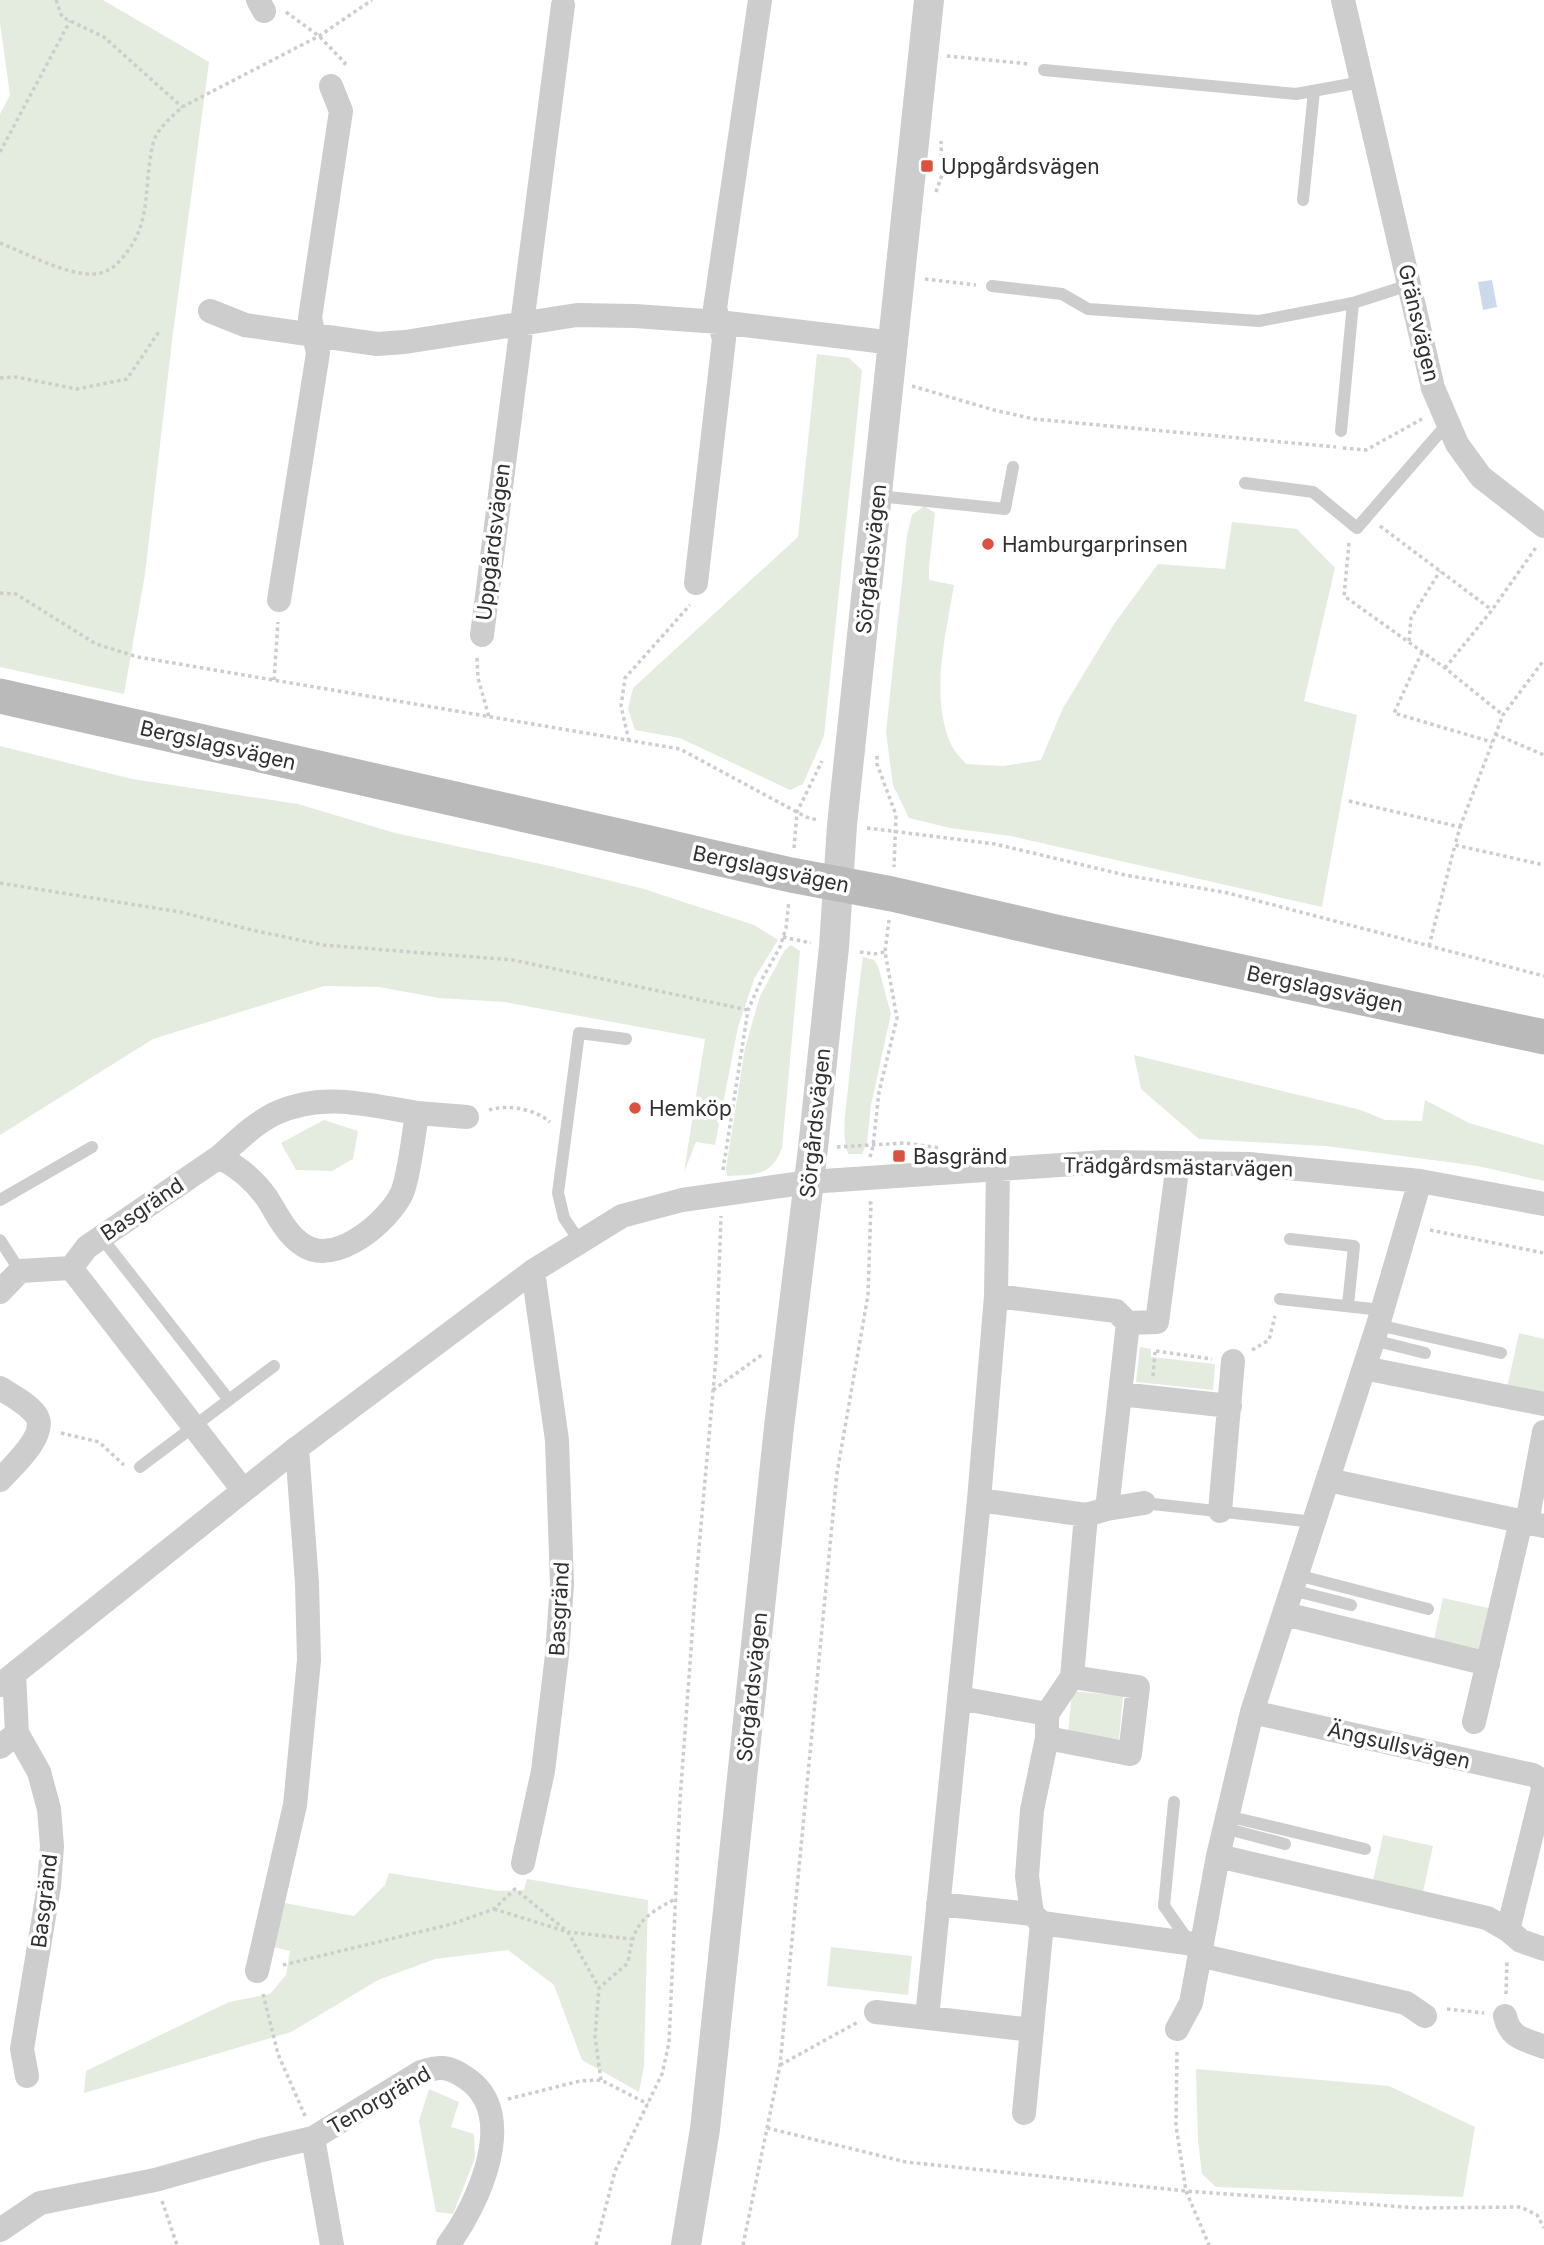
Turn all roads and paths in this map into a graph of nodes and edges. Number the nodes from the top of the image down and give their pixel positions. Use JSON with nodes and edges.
{"nodes":[{"id":1,"x":55,"y":0,"type":"edge"},
{"id":2,"x":372,"y":0,"type":"edge"},
{"id":3,"x":929,"y":0,"type":"edge"},
{"id":4,"x":1343,"y":0,"type":"edge"},
{"id":5,"x":760,"y":1,"type":"edge"},
{"id":6,"x":261,"y":5,"type":"edge"},
{"id":7,"x":563,"y":5,"type":"dead end"},
{"id":8,"x":70,"y":21,"type":"junction"},
{"id":9,"x":319,"y":36,"type":"junction"},
{"id":10,"x":945,"y":56,"type":"dead end"},
{"id":11,"x":1044,"y":70,"type":"joint"},
{"id":12,"x":1362,"y":82,"type":"junction"},
{"id":13,"x":331,"y":86,"type":"joint"},
{"id":14,"x":1314,"y":91,"type":"junction"},
{"id":15,"x":182,"y":107,"type":"junction"},
{"id":16,"x":0,"y":152,"type":"edge"},
{"id":17,"x":1303,"y":200,"type":"dead end"},
{"id":18,"x":0,"y":243,"type":"edge"},
{"id":19,"x":922,"y":279,"type":"dead end"},
{"id":20,"x":1409,"y":285,"type":"junction"},
{"id":21,"x":992,"y":286,"type":"joint"},
{"id":22,"x":1353,"y":303,"type":"junction"},
{"id":23,"x":210,"y":311,"type":"dead end"},
{"id":24,"x":719,"y":322,"type":"junction"},
{"id":25,"x":520,"y":323,"type":"junction"},
{"id":26,"x":160,"y":330,"type":"dead end"},
{"id":27,"x":314,"y":335,"type":"junction"},
{"id":28,"x":894,"y":344,"type":"junction"},
{"id":29,"x":0,"y":378,"type":"edge"},
{"id":30,"x":912,"y":386,"type":"dead end"},
{"id":31,"x":1445,"y":415,"type":"junction"},
{"id":32,"x":1340,"y":431,"type":"dead end"},
{"id":33,"x":1013,"y":467,"type":"dead end"},
{"id":34,"x":1245,"y":483,"type":"dead end"},
{"id":35,"x":878,"y":496,"type":"junction"},
{"id":36,"x":1367,"y":516,"type":"junction"},
{"id":37,"x":1351,"y":523,"type":"junction"},
{"id":38,"x":1540,"y":536,"type":"edge"},
{"id":39,"x":1440,"y":571,"type":"junction"},
{"id":40,"x":696,"y":583,"type":"joint"},
{"id":41,"x":0,"y":593,"type":"edge"},
{"id":42,"x":279,"y":600,"type":"joint"},
{"id":43,"x":1492,"y":610,"type":"junction"},
{"id":44,"x":482,"y":635,"type":"joint"},
{"id":45,"x":1409,"y":642,"type":"junction"},
{"id":46,"x":1422,"y":652,"type":"junction"},
{"id":47,"x":1544,"y":660,"type":"edge"},
{"id":48,"x":1445,"y":668,"type":"junction"},
{"id":49,"x":274,"y":680,"type":"junction"},
{"id":50,"x":0,"y":696,"type":"edge"},
{"id":51,"x":1503,"y":715,"type":"junction"},
{"id":52,"x":489,"y":717,"type":"junction"},
{"id":53,"x":1495,"y":734,"type":"junction"},
{"id":54,"x":629,"y":741,"type":"junction"},
{"id":55,"x":1492,"y":742,"type":"junction"},
{"id":56,"x":1544,"y":755,"type":"edge"},
{"id":57,"x":1349,"y":801,"type":"dead end"},
{"id":58,"x":797,"y":812,"type":"junction"},
{"id":59,"x":842,"y":825,"type":"junction"},
{"id":60,"x":1460,"y":827,"type":"junction"},
{"id":61,"x":896,"y":832,"type":"junction"},
{"id":62,"x":1455,"y":845,"type":"junction"},
{"id":63,"x":1544,"y":865,"type":"edge"},
{"id":64,"x":791,"y":875,"type":"junction"},
{"id":65,"x":0,"y":883,"type":"edge"},
{"id":66,"x":838,"y":884,"type":"junction"},
{"id":67,"x":892,"y":894,"type":"junction"},
{"id":68,"x":1429,"y":946,"type":"junction"},
{"id":69,"x":1544,"y":976,"type":"edge"},
{"id":70,"x":748,"y":1010,"type":"junction"},
{"id":71,"x":1544,"y":1037,"type":"edge"},
{"id":72,"x":626,"y":1039,"type":"dead end"},
{"id":73,"x":417,"y":1113,"type":"junction"},
{"id":74,"x":467,"y":1117,"type":"joint"},
{"id":75,"x":566,"y":1136,"type":"junction"},
{"id":76,"x":92,"y":1147,"type":"dead end"},
{"id":77,"x":219,"y":1157,"type":"junction"},
{"id":78,"x":869,"y":1160,"type":"dead end"},
{"id":79,"x":1178,"y":1163,"type":"junction"},
{"id":80,"x":999,"y":1169,"type":"junction"},
{"id":81,"x":844,"y":1180,"type":"junction"},
{"id":82,"x":1420,"y":1181,"type":"junction"},
{"id":83,"x":809,"y":1182,"type":"junction"},
{"id":84,"x":721,"y":1195,"type":"junction"},
{"id":85,"x":0,"y":1200,"type":"edge"},
{"id":86,"x":1544,"y":1204,"type":"edge"},
{"id":87,"x":1407,"y":1225,"type":"junction"},
{"id":88,"x":101,"y":1237,"type":"junction"},
{"id":89,"x":1290,"y":1239,"type":"dead end"},
{"id":90,"x":0,"y":1240,"type":"edge"},
{"id":91,"x":580,"y":1241,"type":"junction"},
{"id":92,"x":1544,"y":1252,"type":"edge"},
{"id":93,"x":71,"y":1268,"type":"junction"},
{"id":94,"x":20,"y":1271,"type":"junction"},
{"id":95,"x":533,"y":1271,"type":"junction"},
{"id":96,"x":0,"y":1292,"type":"edge"},
{"id":97,"x":996,"y":1296,"type":"junction"},
{"id":98,"x":1280,"y":1299,"type":"dead end"},
{"id":99,"x":1348,"y":1305,"type":"junction"},
{"id":100,"x":1157,"y":1322,"type":"junction"},
{"id":101,"x":1128,"y":1323,"type":"junction"},
{"id":102,"x":1378,"y":1325,"type":"junction"},
{"id":103,"x":764,"y":1352,"type":"dead end"},
{"id":104,"x":1425,"y":1353,"type":"dead end"},
{"id":105,"x":1501,"y":1353,"type":"dead end"},
{"id":106,"x":1233,"y":1361,"type":"dead end"},
{"id":107,"x":274,"y":1366,"type":"dead end"},
{"id":108,"x":1364,"y":1368,"type":"junction"},
{"id":109,"x":0,"y":1388,"type":"edge"},
{"id":110,"x":713,"y":1390,"type":"junction"},
{"id":111,"x":1120,"y":1394,"type":"junction"},
{"id":112,"x":1151,"y":1398,"type":"junction"},
{"id":113,"x":229,"y":1400,"type":"junction"},
{"id":114,"x":1544,"y":1404,"type":"edge"},
{"id":115,"x":1230,"y":1406,"type":"junction"},
{"id":116,"x":194,"y":1426,"type":"junction"},
{"id":117,"x":39,"y":1428,"type":"junction"},
{"id":118,"x":1544,"y":1432,"type":"edge"},
{"id":119,"x":297,"y":1448,"type":"junction"},
{"id":120,"x":140,"y":1467,"type":"joint"},
{"id":121,"x":0,"y":1480,"type":"edge"},
{"id":122,"x":1328,"y":1480,"type":"junction"},
{"id":123,"x":243,"y":1490,"type":"junction"},
{"id":124,"x":979,"y":1500,"type":"junction"},
{"id":125,"x":1144,"y":1503,"type":"joint"},
{"id":126,"x":1220,"y":1511,"type":"junction"},
{"id":127,"x":1096,"y":1512,"type":"junction"},
{"id":128,"x":1314,"y":1522,"type":"junction"},
{"id":129,"x":1530,"y":1523,"type":"edge"},
{"id":130,"x":1295,"y":1583,"type":"junction"},
{"id":131,"x":1351,"y":1605,"type":"dead end"},
{"id":132,"x":1428,"y":1609,"type":"dead end"},
{"id":133,"x":1285,"y":1614,"type":"junction"},
{"id":134,"x":1488,"y":1664,"type":"junction"},
{"id":135,"x":1072,"y":1677,"type":"junction"},
{"id":136,"x":7,"y":1680,"type":"edge"},
{"id":137,"x":959,"y":1698,"type":"junction"},
{"id":138,"x":1252,"y":1712,"type":"junction"},
{"id":139,"x":1474,"y":1722,"type":"dead end"},
{"id":140,"x":1047,"y":1726,"type":"junction"},
{"id":141,"x":8,"y":1740,"type":"edge"},
{"id":142,"x":1544,"y":1784,"type":"edge"},
{"id":143,"x":1174,"y":1802,"type":"dead end"},
{"id":144,"x":1226,"y":1822,"type":"junction"},
{"id":145,"x":1364,"y":1849,"type":"dead end"},
{"id":146,"x":1218,"y":1856,"type":"junction"},
{"id":147,"x":523,"y":1863,"type":"dead end"},
{"id":148,"x":677,"y":1898,"type":"junction"},
{"id":149,"x":938,"y":1904,"type":"junction"},
{"id":150,"x":494,"y":1909,"type":"junction"},
{"id":151,"x":1037,"y":1918,"type":"junction"},
{"id":152,"x":1508,"y":1930,"type":"junction"},
{"id":153,"x":568,"y":1932,"type":"junction"},
{"id":154,"x":631,"y":1939,"type":"junction"},
{"id":155,"x":1197,"y":1948,"type":"junction"},
{"id":156,"x":1544,"y":1949,"type":"edge"},
{"id":157,"x":257,"y":1971,"type":"junction"},
{"id":158,"x":599,"y":1988,"type":"junction"},
{"id":159,"x":876,"y":2012,"type":"joint"},
{"id":160,"x":1425,"y":2016,"type":"joint"},
{"id":161,"x":1505,"y":2016,"type":"junction"},
{"id":162,"x":927,"y":2018,"type":"junction"},
{"id":163,"x":1177,"y":2029,"type":"joint"},
{"id":164,"x":1032,"y":2030,"type":"junction"},
{"id":165,"x":1544,"y":2047,"type":"edge"},
{"id":166,"x":780,"y":2065,"type":"junction"},
{"id":167,"x":27,"y":2076,"type":"dead end"},
{"id":168,"x":601,"y":2080,"type":"junction"},
{"id":169,"x":488,"y":2104,"type":"junction"},
{"id":170,"x":648,"y":2104,"type":"junction"},
{"id":171,"x":1024,"y":2113,"type":"dead end"},
{"id":172,"x":767,"y":2127,"type":"junction"},
{"id":173,"x":313,"y":2138,"type":"junction"},
{"id":174,"x":155,"y":2180,"type":"junction"},
{"id":175,"x":1185,"y":2191,"type":"junction"},
{"id":176,"x":1544,"y":2228,"type":"edge"},
{"id":177,"x":0,"y":2230,"type":"edge"},
{"id":178,"x":177,"y":2245,"type":"edge"},
{"id":179,"x":332,"y":2245,"type":"edge"},
{"id":180,"x":447,"y":2245,"type":"edge"},
{"id":181,"x":596,"y":2245,"type":"edge"},
{"id":182,"x":686,"y":2245,"type":"edge"},
{"id":183,"x":743,"y":2245,"type":"edge"},
{"id":184,"x":1209,"y":2245,"type":"edge"}],
"edges":[{"from":1,"to":8,"type":"path"},
{"from":2,"to":9,"type":"path"},
{"from":3,"to":28,"type":"street","name":"Sörgårdsvägen"},
{"from":4,"to":12,"type":"street","name":"Gränsvägen"},
{"from":5,"to":24,"type":"street"},
{"from":6,"to":9,"type":"path"},
{"from":7,"to":25,"type":"street","name":"Uppgårdsvägen"},
{"from":8,"to":15,"type":"path"},
{"from":8,"to":16,"type":"path"},
{"from":9,"to":13,"type":"path"},
{"from":9,"to":15,"type":"path"},
{"from":10,"to":11,"type":"path"},
{"from":11,"to":14,"type":"lane"},
{"from":12,"to":14,"type":"lane"},
{"from":12,"to":20,"type":"street","name":"Gränsvägen"},
{"from":13,"to":27,"type":"street"},
{"from":14,"to":17,"type":"lane"},
{"from":15,"to":18,"type":"path"},
{"from":19,"to":21,"type":"path"},
{"from":20,"to":22,"type":"lane"},
{"from":20,"to":31,"type":"street","name":"Gränsvägen"},
{"from":21,"to":22,"type":"lane"},
{"from":22,"to":32,"type":"lane"},
{"from":23,"to":27,"type":"street"},
{"from":24,"to":25,"type":"street"},
{"from":24,"to":28,"type":"street"},
{"from":24,"to":40,"type":"street"},
{"from":25,"to":27,"type":"street"},
{"from":25,"to":44,"type":"street","name":"Uppgårdsvägen"},
{"from":26,"to":29,"type":"path"},
{"from":27,"to":42,"type":"street"},
{"from":28,"to":35,"type":"street","name":"Sörgårdsvägen"},
{"from":30,"to":31,"type":"path"},
{"from":31,"to":36,"type":"lane"},
{"from":31,"to":38,"type":"street","name":"Gränsvägen"},
{"from":33,"to":35,"type":"lane"},
{"from":34,"to":37,"type":"lane"},
{"from":35,"to":59,"type":"street","name":"Sörgårdsvägen"},
{"from":36,"to":37,"type":"lane"},
{"from":36,"to":39,"type":"path"},
{"from":37,"to":45,"type":"path"},
{"from":38,"to":43,"type":"path"},
{"from":39,"to":43,"type":"path"},
{"from":39,"to":45,"type":"path"},
{"from":40,"to":54,"type":"path"},
{"from":41,"to":49,"type":"path"},
{"from":42,"to":49,"type":"path"},
{"from":43,"to":48,"type":"path"},
{"from":44,"to":52,"type":"path"},
{"from":45,"to":46,"type":"path"},
{"from":46,"to":48,"type":"path"},
{"from":46,"to":55,"type":"path"},
{"from":47,"to":51,"type":"path"},
{"from":48,"to":51,"type":"path"},
{"from":49,"to":52,"type":"path"},
{"from":50,"to":64,"type":"main road","name":"Bergslagsvägen"},
{"from":51,"to":53,"type":"path"},
{"from":52,"to":54,"type":"path"},
{"from":53,"to":55,"type":"path"},
{"from":53,"to":56,"type":"path"},
{"from":54,"to":58,"type":"path"},
{"from":55,"to":60,"type":"path"},
{"from":57,"to":60,"type":"path"},
{"from":58,"to":59,"type":"path"},
{"from":58,"to":64,"type":"path"},
{"from":59,"to":61,"type":"path"},
{"from":59,"to":66,"type":"street","name":"Sörgårdsvägen"},
{"from":60,"to":62,"type":"path"},
{"from":61,"to":67,"type":"path"},
{"from":61,"to":68,"type":"path"},
{"from":62,"to":63,"type":"path"},
{"from":62,"to":68,"type":"path"},
{"from":64,"to":66,"type":"main road","name":"Bergslagsvägen"},
{"from":64,"to":70,"type":"path"},
{"from":65,"to":70,"type":"path"},
{"from":66,"to":67,"type":"main road","name":"Bergslagsvägen"},
{"from":66,"to":83,"type":"street","name":"Sörgårdsvägen"},
{"from":67,"to":71,"type":"main road","name":"Bergslagsvägen"},
{"from":67,"to":78,"type":"path"},
{"from":68,"to":69,"type":"path"},
{"from":70,"to":84,"type":"path"},
{"from":72,"to":75,"type":"lane"},
{"from":73,"to":74,"type":"street","name":"Basgränd"},
{"from":73,"to":77,"type":"street","name":"Basgränd"},
{"from":73,"to":77,"type":"street"},
{"from":74,"to":75,"type":"path"},
{"from":75,"to":91,"type":"lane"},
{"from":76,"to":85,"type":"lane"},
{"from":77,"to":88,"type":"street","name":"Basgränd"},
{"from":79,"to":80,"type":"street","name":"Trädgårdsmästarvägen"},
{"from":79,"to":82,"type":"street","name":"Trädgårdsmästarvägen"},
{"from":79,"to":100,"type":"street"},
{"from":80,"to":81,"type":"street","name":"Trädgårdsmästarvägen"},
{"from":80,"to":97,"type":"street"},
{"from":81,"to":83,"type":"street","name":"Trädgårdsmästarvägen"},
{"from":81,"to":166,"type":"path"},
{"from":82,"to":86,"type":"street","name":"Trädgårdsmästarvägen"},
{"from":82,"to":87,"type":"street"},
{"from":83,"to":84,"type":"street","name":"Basgränd"},
{"from":83,"to":182,"type":"street","name":"Sörgårdsvägen"},
{"from":84,"to":91,"type":"street","name":"Basgränd"},
{"from":84,"to":110,"type":"path"},
{"from":87,"to":92,"type":"path"},
{"from":87,"to":102,"type":"street"},
{"from":88,"to":93,"type":"street","name":"Basgränd"},
{"from":88,"to":113,"type":"lane"},
{"from":89,"to":99,"type":"lane"},
{"from":90,"to":94,"type":"lane"},
{"from":91,"to":95,"type":"street","name":"Basgränd"},
{"from":93,"to":94,"type":"street"},
{"from":93,"to":116,"type":"street"},
{"from":94,"to":96,"type":"street"},
{"from":95,"to":119,"type":"street","name":"Basgränd"},
{"from":95,"to":147,"type":"street","name":"Basgränd"},
{"from":97,"to":101,"type":"street"},
{"from":97,"to":124,"type":"street"},
{"from":98,"to":99,"type":"lane"},
{"from":99,"to":102,"type":"lane"},
{"from":100,"to":101,"type":"street"},
{"from":100,"to":112,"type":"path"},
{"from":101,"to":111,"type":"street"},
{"from":102,"to":104,"type":"lane"},
{"from":102,"to":105,"type":"lane"},
{"from":102,"to":108,"type":"street"},
{"from":103,"to":110,"type":"path"},
{"from":106,"to":115,"type":"street"},
{"from":107,"to":113,"type":"lane"},
{"from":108,"to":114,"type":"street"},
{"from":108,"to":122,"type":"street"},
{"from":109,"to":117,"type":"street"},
{"from":110,"to":148,"type":"path"},
{"from":111,"to":112,"type":"street"},
{"from":111,"to":127,"type":"street"},
{"from":112,"to":115,"type":"street"},
{"from":113,"to":116,"type":"lane"},
{"from":115,"to":126,"type":"street"},
{"from":116,"to":120,"type":"lane"},
{"from":116,"to":123,"type":"street"},
{"from":117,"to":120,"type":"path"},
{"from":117,"to":121,"type":"street"},
{"from":118,"to":129,"type":"street","name":"Ängsullsvägen"},
{"from":119,"to":123,"type":"street","name":"Basgränd"},
{"from":119,"to":157,"type":"street"},
{"from":122,"to":128,"type":"street"},
{"from":122,"to":129,"type":"street"},
{"from":123,"to":136,"type":"street","name":"Basgränd"},
{"from":124,"to":127,"type":"street"},
{"from":124,"to":137,"type":"street"},
{"from":125,"to":126,"type":"lane"},
{"from":125,"to":127,"type":"street"},
{"from":126,"to":128,"type":"lane"},
{"from":127,"to":135,"type":"street"},
{"from":128,"to":130,"type":"street"},
{"from":129,"to":134,"type":"street","name":"Ängsullsvägen"},
{"from":130,"to":131,"type":"lane"},
{"from":130,"to":132,"type":"lane"},
{"from":130,"to":133,"type":"street"},
{"from":133,"to":134,"type":"street"},
{"from":133,"to":138,"type":"street"},
{"from":134,"to":139,"type":"street","name":"Ängsullsvägen"},
{"from":135,"to":140,"type":"street"},
{"from":135,"to":140,"type":"street"},
{"from":136,"to":141,"type":"street","name":"Basgränd"},
{"from":137,"to":140,"type":"street"},
{"from":137,"to":149,"type":"street"},
{"from":138,"to":142,"type":"street","name":"Ängsullsvägen"},
{"from":138,"to":144,"type":"street"},
{"from":140,"to":151,"type":"street"},
{"from":141,"to":167,"type":"street","name":"Basgränd"},
{"from":142,"to":152,"type":"street"},
{"from":143,"to":155,"type":"lane"},
{"from":144,"to":145,"type":"lane"},
{"from":144,"to":146,"type":"street"},
{"from":146,"to":152,"type":"street"},
{"from":146,"to":155,"type":"street"},
{"from":148,"to":154,"type":"path"},
{"from":148,"to":170,"type":"path"},
{"from":149,"to":151,"type":"street"},
{"from":149,"to":162,"type":"street"},
{"from":150,"to":153,"type":"path"},
{"from":150,"to":153,"type":"path"},
{"from":150,"to":157,"type":"path"},
{"from":151,"to":155,"type":"street"},
{"from":151,"to":164,"type":"street"},
{"from":152,"to":156,"type":"street"},
{"from":152,"to":161,"type":"path"},
{"from":153,"to":154,"type":"path"},
{"from":153,"to":158,"type":"path"},
{"from":154,"to":158,"type":"path"},
{"from":155,"to":160,"type":"street"},
{"from":155,"to":163,"type":"street"},
{"from":157,"to":173,"type":"path"},
{"from":158,"to":168,"type":"path"},
{"from":159,"to":162,"type":"street"},
{"from":159,"to":166,"type":"path"},
{"from":160,"to":161,"type":"path"},
{"from":161,"to":165,"type":"street"},
{"from":162,"to":164,"type":"street"},
{"from":163,"to":175,"type":"path"},
{"from":164,"to":171,"type":"street"},
{"from":166,"to":172,"type":"path"},
{"from":168,"to":169,"type":"path"},
{"from":168,"to":170,"type":"path"},
{"from":169,"to":173,"type":"street","name":"Tenorgränd"},
{"from":169,"to":180,"type":"street"},
{"from":170,"to":181,"type":"path"},
{"from":172,"to":175,"type":"path"},
{"from":172,"to":183,"type":"path"},
{"from":173,"to":174,"type":"street","name":"Tenorgränd"},
{"from":173,"to":179,"type":"street","name":"Tenorgränd"},
{"from":174,"to":177,"type":"street","name":"Tenorgränd"},
{"from":174,"to":178,"type":"path"},
{"from":175,"to":176,"type":"path"},
{"from":175,"to":184,"type":"path"}]}
